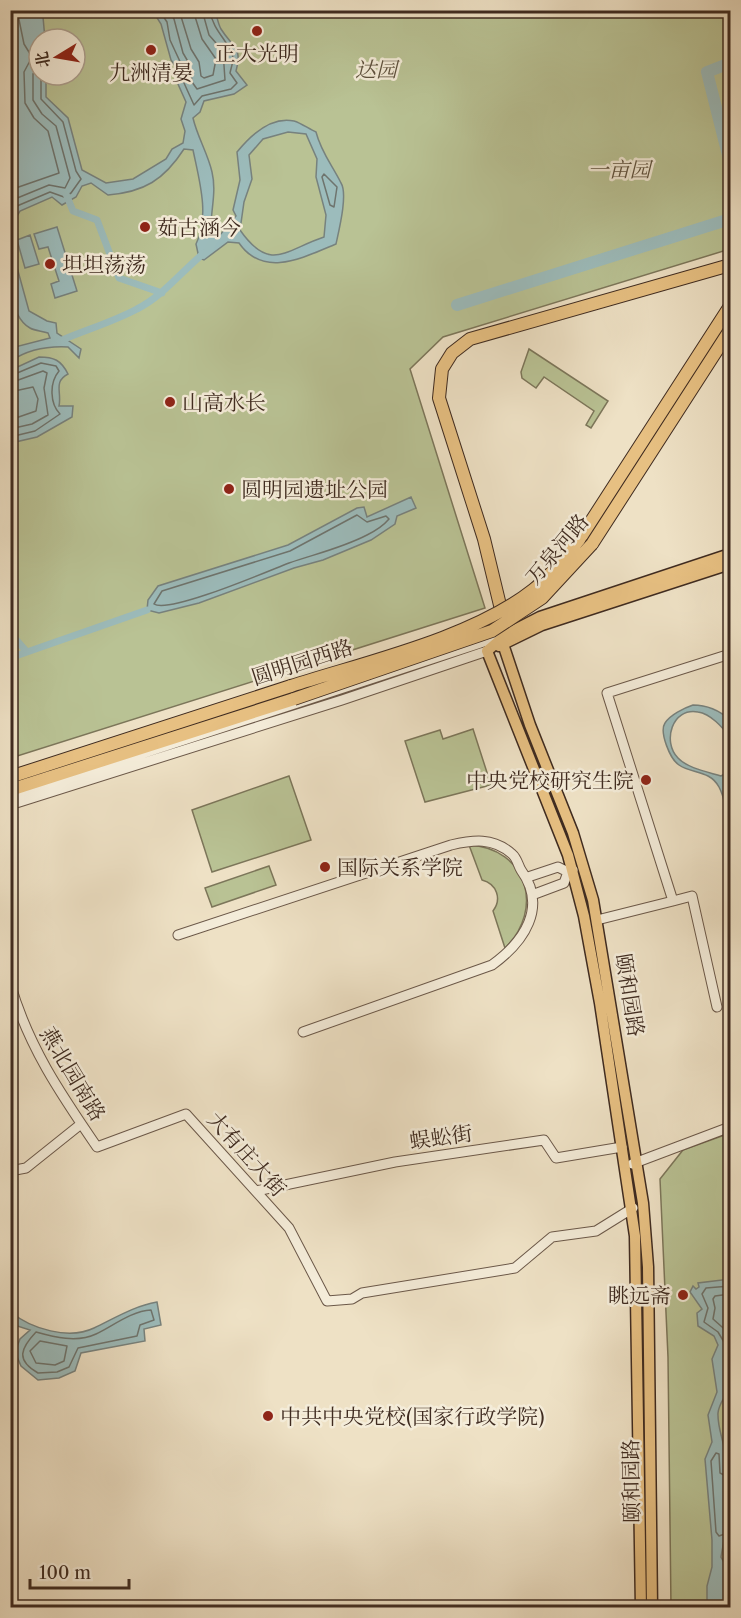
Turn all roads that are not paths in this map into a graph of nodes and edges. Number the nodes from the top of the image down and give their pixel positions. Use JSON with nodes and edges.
{"nodes":[{"id":1,"x":730,"y":265,"type":"edge"},
{"id":2,"x":730,"y":306,"type":"edge"},
{"id":3,"x":730,"y":330,"type":"edge"},
{"id":4,"x":579,"y":540,"type":"joint"},
{"id":5,"x":730,"y":554,"type":"edge"},
{"id":6,"x":730,"y":564,"type":"edge"},
{"id":7,"x":505,"y":639,"type":"junction"},
{"id":8,"x":487,"y":651,"type":"junction"},
{"id":9,"x":730,"y":654,"type":"edge"},
{"id":10,"x":293,"y":693,"type":"junction"},
{"id":11,"x":10,"y":777,"type":"edge"},
{"id":12,"x":10,"y":790,"type":"edge"},
{"id":13,"x":10,"y":797,"type":"edge"},
{"id":14,"x":10,"y":805,"type":"edge"},
{"id":15,"x":570,"y":871,"type":"junction"},
{"id":16,"x":528,"y":877,"type":"junction"},
{"id":17,"x":532,"y":895,"type":"junction"},
{"id":18,"x":673,"y":901,"type":"junction"},
{"id":19,"x":597,"y":920,"type":"junction"},
{"id":20,"x":178,"y":934,"type":"dead end"},
{"id":21,"x":10,"y":982,"type":"edge"},
{"id":22,"x":717,"y":1007,"type":"dead end"},
{"id":23,"x":20,"y":1018,"type":"junction"},
{"id":24,"x":10,"y":1024,"type":"edge"},
{"id":25,"x":303,"y":1032,"type":"dead end"},
{"id":26,"x":81,"y":1124,"type":"junction"},
{"id":27,"x":730,"y":1127,"type":"edge"},
{"id":28,"x":97,"y":1147,"type":"joint"},
{"id":29,"x":622,"y":1147,"type":"junction"},
{"id":30,"x":637,"y":1162,"type":"junction"},
{"id":31,"x":626,"y":1166,"type":"junction"},
{"id":32,"x":10,"y":1171,"type":"edge"},
{"id":33,"x":256,"y":1191,"type":"junction"},
{"id":34,"x":633,"y":1208,"type":"junction"},
{"id":35,"x":640,"y":1608,"type":"edge"},
{"id":36,"x":652,"y":1608,"type":"edge"}],
"edges":[{"from":1,"to":7,"type":"highway"},
{"from":2,"to":4,"type":"highway","name":"万泉河路"},
{"from":3,"to":10,"type":"highway","name":"万泉河路","bridge":true},
{"from":4,"to":10,"type":"highway","name":"圆明园西路","bridge":true},
{"from":5,"to":7,"type":"main road"},
{"from":6,"to":7,"type":"main road"},
{"from":7,"to":8,"type":"main road"},
{"from":7,"to":13,"type":"street","name":"圆明园西路"},
{"from":7,"to":19,"type":"main road","name":"颐和园路"},
{"from":8,"to":14,"type":"street"},
{"from":8,"to":15,"type":"main road","name":"颐和园路"},
{"from":9,"to":18,"type":"street"},
{"from":10,"to":11,"type":"highway","name":"圆明园西路"},
{"from":10,"to":12,"type":"highway","name":"圆明园西路"},
{"from":15,"to":16,"type":"street"},
{"from":15,"to":17,"type":"street"},
{"from":15,"to":29,"type":"main road","name":"颐和园路"},
{"from":16,"to":17,"type":"street"},
{"from":16,"to":20,"type":"street"},
{"from":17,"to":25,"type":"street"},
{"from":18,"to":19,"type":"street"},
{"from":18,"to":22,"type":"street"},
{"from":19,"to":30,"type":"main road","name":"颐和园路"},
{"from":21,"to":23,"type":"street","name":"燕北园南路"},
{"from":23,"to":24,"type":"street"},
{"from":23,"to":26,"type":"street","name":"燕北园南路"},
{"from":26,"to":28,"type":"street","name":"燕北园南路"},
{"from":26,"to":32,"type":"street"},
{"from":27,"to":30,"type":"street"},
{"from":28,"to":33,"type":"street","name":"大有庄大街"},
{"from":29,"to":31,"type":"main road","name":"颐和园路"},
{"from":29,"to":33,"type":"street","name":"蜈蚣街"},
{"from":30,"to":31,"type":"street"},
{"from":30,"to":36,"type":"main road","name":"颐和园路"},
{"from":31,"to":34,"type":"main road","name":"颐和园路"},
{"from":33,"to":34,"type":"street","name":"大有庄大街"},
{"from":34,"to":35,"type":"main road","name":"颐和园路"}]}
